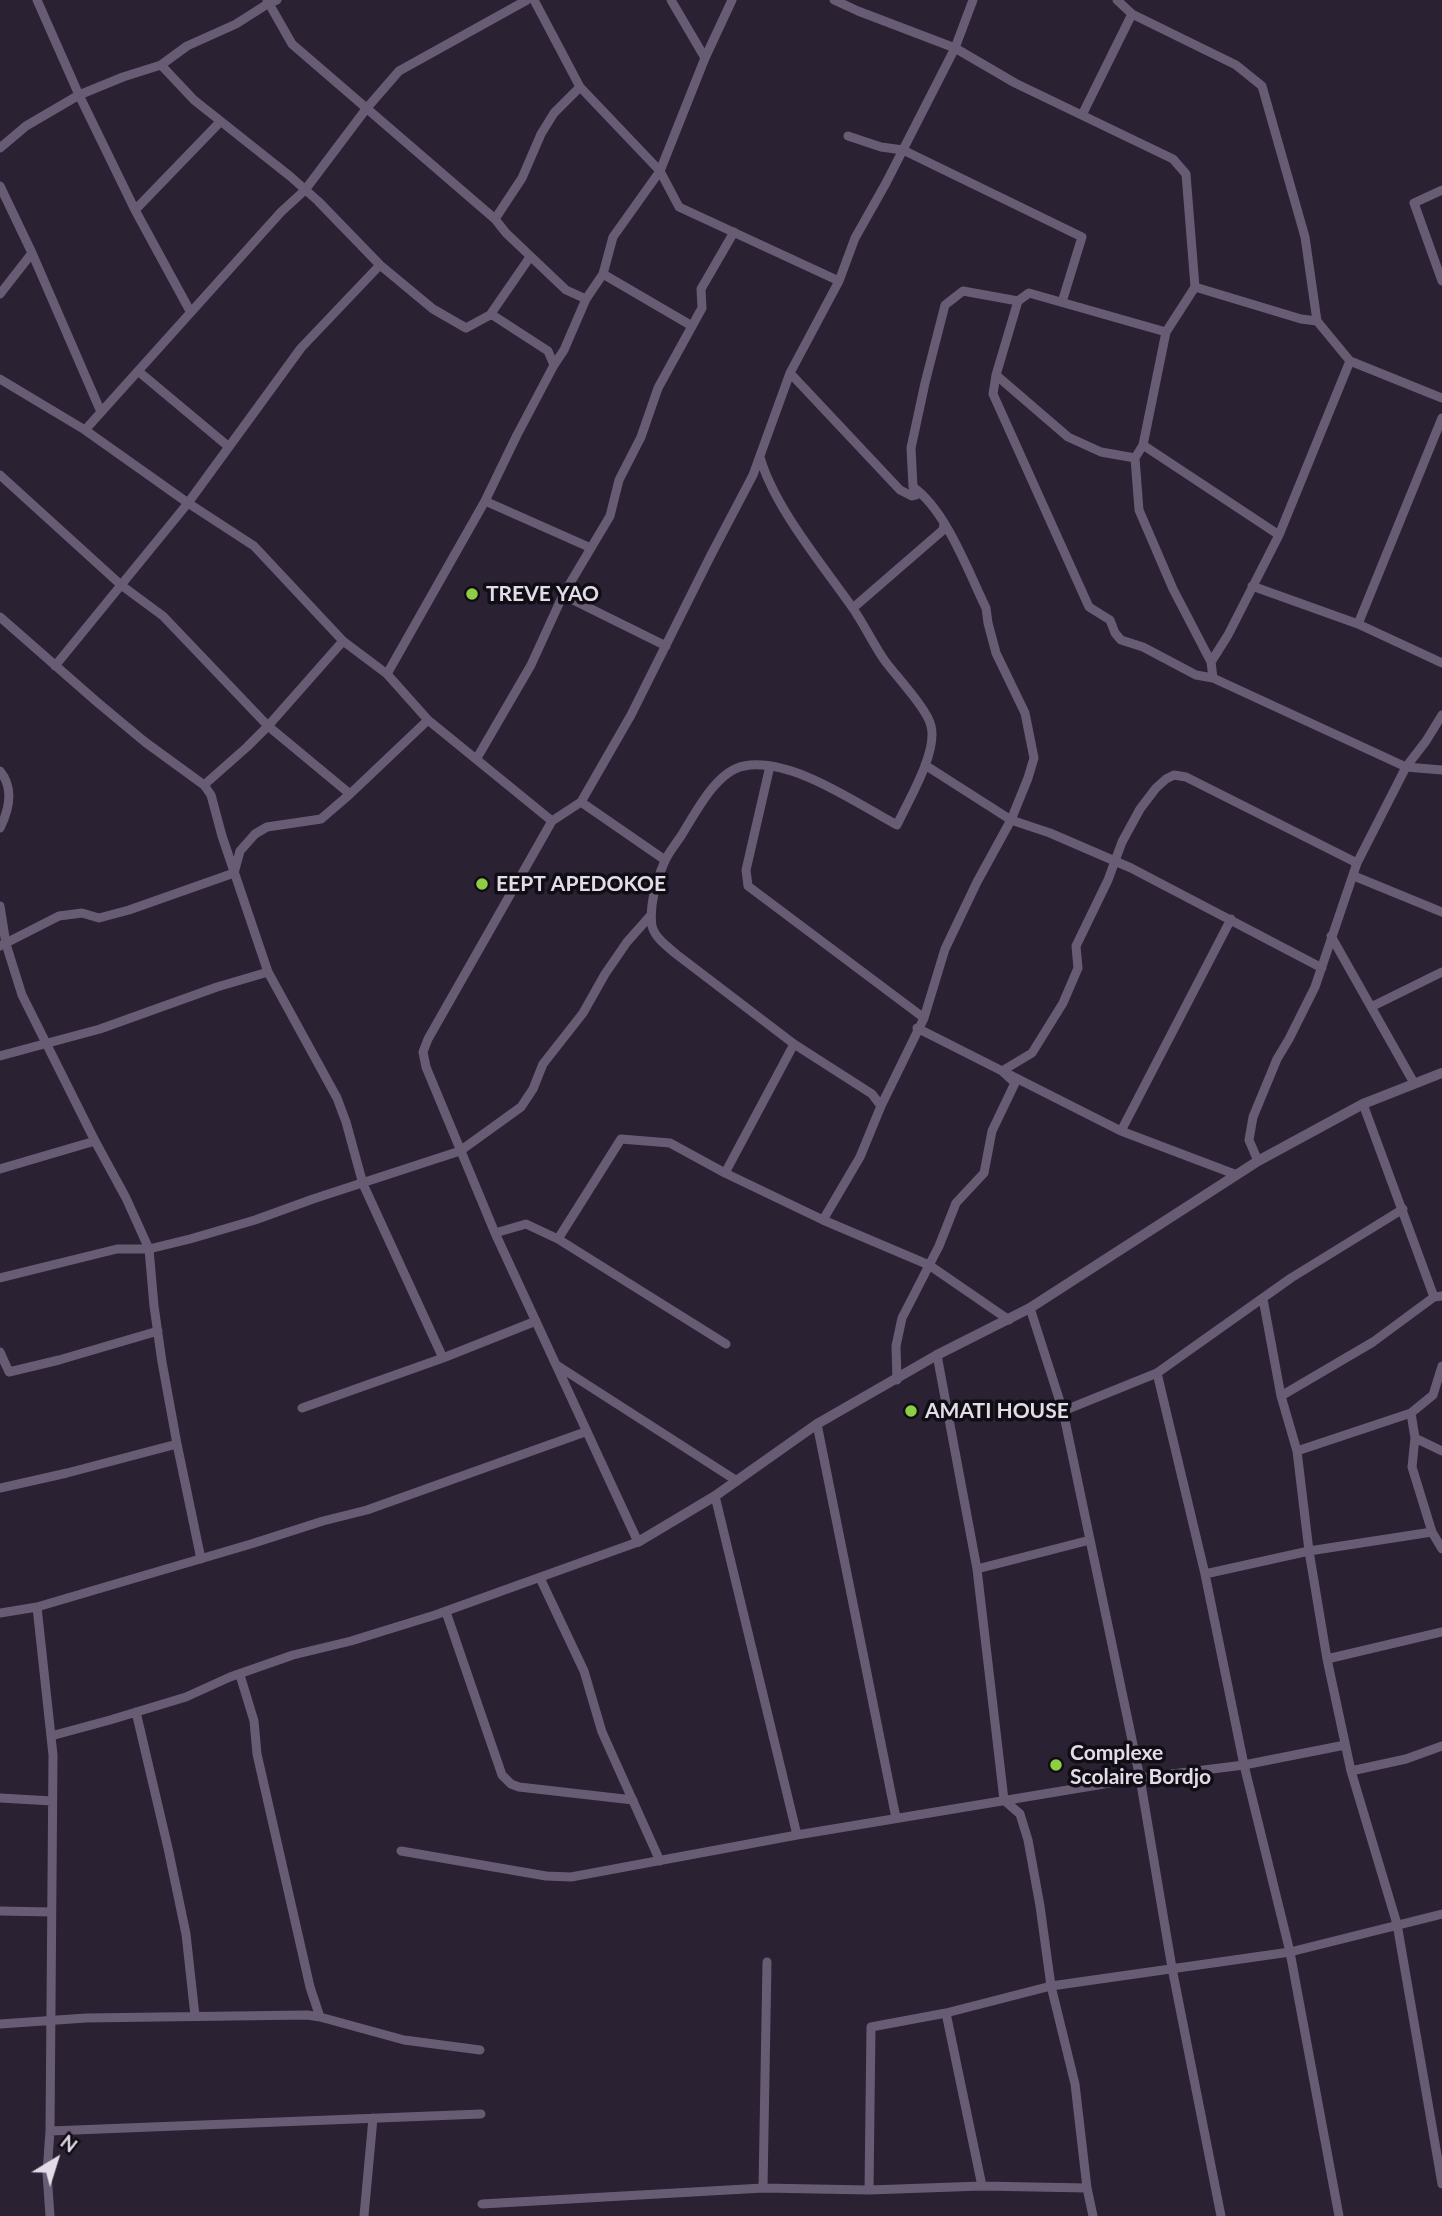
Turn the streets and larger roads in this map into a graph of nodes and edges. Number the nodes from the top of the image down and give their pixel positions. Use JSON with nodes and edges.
{"nodes":[{"id":1,"x":37,"y":0,"type":"edge"},
{"id":2,"x":527,"y":0,"type":"edge"},
{"id":3,"x":534,"y":0,"type":"edge"},
{"id":4,"x":671,"y":0,"type":"edge"},
{"id":5,"x":732,"y":0,"type":"edge"},
{"id":6,"x":834,"y":0,"type":"edge"},
{"id":7,"x":973,"y":0,"type":"edge"},
{"id":8,"x":1117,"y":0,"type":"edge"},
{"id":9,"x":271,"y":1,"type":"edge"},
{"id":10,"x":1132,"y":14,"type":"junction"},
{"id":11,"x":954,"y":48,"type":"junction"},
{"id":12,"x":705,"y":58,"type":"junction"},
{"id":13,"x":161,"y":65,"type":"junction"},
{"id":14,"x":580,"y":87,"type":"junction"},
{"id":15,"x":79,"y":95,"type":"junction"},
{"id":16,"x":366,"y":109,"type":"junction"},
{"id":17,"x":1082,"y":115,"type":"junction"},
{"id":18,"x":220,"y":122,"type":"junction"},
{"id":19,"x":848,"y":136,"type":"dead end"},
{"id":20,"x":0,"y":148,"type":"edge"},
{"id":21,"x":903,"y":150,"type":"junction"},
{"id":22,"x":660,"y":172,"type":"junction"},
{"id":23,"x":0,"y":186,"type":"edge"},
{"id":24,"x":305,"y":190,"type":"junction"},
{"id":25,"x":1442,"y":190,"type":"edge"},
{"id":26,"x":135,"y":210,"type":"junction"},
{"id":27,"x":495,"y":219,"type":"junction"},
{"id":28,"x":734,"y":232,"type":"junction"},
{"id":29,"x":32,"y":253,"type":"junction"},
{"id":30,"x":530,"y":257,"type":"junction"},
{"id":31,"x":380,"y":265,"type":"junction"},
{"id":32,"x":603,"y":274,"type":"junction"},
{"id":33,"x":839,"y":281,"type":"junction"},
{"id":34,"x":1442,"y":281,"type":"edge"},
{"id":35,"x":1195,"y":287,"type":"junction"},
{"id":36,"x":0,"y":294,"type":"edge"},
{"id":37,"x":586,"y":299,"type":"junction"},
{"id":38,"x":1018,"y":301,"type":"junction"},
{"id":39,"x":1062,"y":302,"type":"junction"},
{"id":40,"x":190,"y":311,"type":"junction"},
{"id":41,"x":489,"y":315,"type":"junction"},
{"id":42,"x":1317,"y":321,"type":"junction"},
{"id":43,"x":692,"y":326,"type":"junction"},
{"id":44,"x":1166,"y":332,"type":"junction"},
{"id":45,"x":1350,"y":360,"type":"junction"},
{"id":46,"x":554,"y":365,"type":"junction"},
{"id":47,"x":138,"y":371,"type":"junction"},
{"id":48,"x":790,"y":373,"type":"junction"},
{"id":49,"x":996,"y":375,"type":"junction"},
{"id":50,"x":0,"y":379,"type":"edge"},
{"id":51,"x":1442,"y":398,"type":"edge"},
{"id":52,"x":101,"y":412,"type":"junction"},
{"id":53,"x":1442,"y":418,"type":"edge"},
{"id":54,"x":85,"y":430,"type":"junction"},
{"id":55,"x":1143,"y":445,"type":"junction"},
{"id":56,"x":229,"y":447,"type":"junction"},
{"id":57,"x":760,"y":456,"type":"junction"},
{"id":58,"x":1135,"y":458,"type":"junction"},
{"id":59,"x":0,"y":475,"type":"edge"},
{"id":60,"x":913,"y":487,"type":"junction"},
{"id":61,"x":485,"y":501,"type":"junction"},
{"id":62,"x":188,"y":503,"type":"junction"},
{"id":63,"x":944,"y":524,"type":"junction"},
{"id":64,"x":1279,"y":535,"type":"junction"},
{"id":65,"x":591,"y":548,"type":"junction"},
{"id":66,"x":121,"y":585,"type":"junction"},
{"id":67,"x":1252,"y":586,"type":"junction"},
{"id":68,"x":563,"y":594,"type":"junction"},
{"id":69,"x":853,"y":608,"type":"junction"},
{"id":70,"x":0,"y":617,"type":"edge"},
{"id":71,"x":1358,"y":624,"type":"junction"},
{"id":72,"x":343,"y":641,"type":"junction"},
{"id":73,"x":666,"y":646,"type":"junction"},
{"id":74,"x":1211,"y":662,"type":"junction"},
{"id":75,"x":1442,"y":663,"type":"edge"},
{"id":76,"x":55,"y":666,"type":"junction"},
{"id":77,"x":387,"y":674,"type":"junction"},
{"id":78,"x":1213,"y":678,"type":"junction"},
{"id":79,"x":1442,"y":715,"type":"edge"},
{"id":80,"x":428,"y":720,"type":"junction"},
{"id":81,"x":268,"y":726,"type":"junction"},
{"id":82,"x":477,"y":758,"type":"junction"},
{"id":83,"x":925,"y":765,"type":"junction"},
{"id":84,"x":770,"y":766,"type":"junction"},
{"id":85,"x":1406,"y":767,"type":"junction"},
{"id":86,"x":1442,"y":770,"type":"edge"},
{"id":87,"x":0,"y":771,"type":"edge"},
{"id":88,"x":204,"y":785,"type":"junction"},
{"id":89,"x":350,"y":794,"type":"junction"},
{"id":90,"x":581,"y":802,"type":"junction"},
{"id":91,"x":1011,"y":820,"type":"junction"},
{"id":92,"x":552,"y":821,"type":"junction"},
{"id":93,"x":0,"y":828,"type":"edge"},
{"id":94,"x":665,"y":860,"type":"junction"},
{"id":95,"x":1115,"y":861,"type":"junction"},
{"id":96,"x":1357,"y":863,"type":"junction"},
{"id":97,"x":234,"y":873,"type":"junction"},
{"id":98,"x":1353,"y":876,"type":"junction"},
{"id":99,"x":0,"y":906,"type":"edge"},
{"id":100,"x":1442,"y":912,"type":"edge"},
{"id":101,"x":651,"y":915,"type":"junction"},
{"id":102,"x":1231,"y":919,"type":"junction"},
{"id":103,"x":1331,"y":936,"type":"junction"},
{"id":104,"x":3,"y":945,"type":"edge"},
{"id":105,"x":1322,"y":968,"type":"junction"},
{"id":106,"x":268,"y":972,"type":"junction"},
{"id":107,"x":1442,"y":972,"type":"edge"},
{"id":108,"x":1371,"y":1007,"type":"junction"},
{"id":109,"x":924,"y":1018,"type":"junction"},
{"id":110,"x":917,"y":1028,"type":"junction"},
{"id":111,"x":45,"y":1043,"type":"junction"},
{"id":112,"x":794,"y":1044,"type":"junction"},
{"id":113,"x":0,"y":1056,"type":"edge"},
{"id":114,"x":1002,"y":1071,"type":"junction"},
{"id":115,"x":1442,"y":1073,"type":"edge"},
{"id":116,"x":1414,"y":1083,"type":"junction"},
{"id":117,"x":1363,"y":1104,"type":"junction"},
{"id":118,"x":881,"y":1106,"type":"junction"},
{"id":119,"x":1121,"y":1131,"type":"junction"},
{"id":120,"x":94,"y":1141,"type":"junction"},
{"id":121,"x":460,"y":1151,"type":"junction"},
{"id":122,"x":1258,"y":1161,"type":"junction"},
{"id":123,"x":0,"y":1169,"type":"edge"},
{"id":124,"x":725,"y":1173,"type":"junction"},
{"id":125,"x":1237,"y":1175,"type":"junction"},
{"id":126,"x":363,"y":1184,"type":"junction"},
{"id":127,"x":1403,"y":1209,"type":"junction"},
{"id":128,"x":823,"y":1220,"type":"junction"},
{"id":129,"x":495,"y":1233,"type":"junction"},
{"id":130,"x":558,"y":1239,"type":"junction"},
{"id":131,"x":149,"y":1249,"type":"junction"},
{"id":132,"x":929,"y":1265,"type":"junction"},
{"id":133,"x":0,"y":1278,"type":"edge"},
{"id":134,"x":1438,"y":1296,"type":"edge"},
{"id":135,"x":1263,"y":1299,"type":"junction"},
{"id":136,"x":1030,"y":1308,"type":"junction"},
{"id":137,"x":1009,"y":1320,"type":"junction"},
{"id":138,"x":536,"y":1321,"type":"junction"},
{"id":139,"x":158,"y":1331,"type":"junction"},
{"id":140,"x":726,"y":1344,"type":"dead end"},
{"id":141,"x":0,"y":1352,"type":"edge"},
{"id":142,"x":937,"y":1355,"type":"junction"},
{"id":143,"x":443,"y":1357,"type":"junction"},
{"id":144,"x":556,"y":1366,"type":"junction"},
{"id":145,"x":1442,"y":1366,"type":"edge"},
{"id":146,"x":4,"y":1373,"type":"edge"},
{"id":147,"x":1157,"y":1373,"type":"junction"},
{"id":148,"x":897,"y":1380,"type":"junction"},
{"id":149,"x":1281,"y":1396,"type":"junction"},
{"id":150,"x":1437,"y":1397,"type":"edge"},
{"id":151,"x":302,"y":1408,"type":"dead end"},
{"id":152,"x":1063,"y":1411,"type":"junction"},
{"id":153,"x":1411,"y":1413,"type":"junction"},
{"id":154,"x":817,"y":1423,"type":"junction"},
{"id":155,"x":586,"y":1432,"type":"junction"},
{"id":156,"x":1415,"y":1438,"type":"junction"},
{"id":157,"x":177,"y":1444,"type":"junction"},
{"id":158,"x":1297,"y":1451,"type":"junction"},
{"id":159,"x":1442,"y":1451,"type":"edge"},
{"id":160,"x":737,"y":1481,"type":"junction"},
{"id":161,"x":0,"y":1488,"type":"edge"},
{"id":162,"x":715,"y":1496,"type":"junction"},
{"id":163,"x":1432,"y":1532,"type":"junction"},
{"id":164,"x":1090,"y":1540,"type":"junction"},
{"id":165,"x":638,"y":1542,"type":"junction"},
{"id":166,"x":1442,"y":1549,"type":"edge"},
{"id":167,"x":1309,"y":1551,"type":"junction"},
{"id":168,"x":201,"y":1559,"type":"junction"},
{"id":169,"x":977,"y":1569,"type":"junction"},
{"id":170,"x":1206,"y":1574,"type":"junction"},
{"id":171,"x":540,"y":1578,"type":"junction"},
{"id":172,"x":37,"y":1606,"type":"junction"},
{"id":173,"x":446,"y":1612,"type":"junction"},
{"id":174,"x":0,"y":1613,"type":"edge"},
{"id":175,"x":1442,"y":1632,"type":"edge"},
{"id":176,"x":1327,"y":1658,"type":"junction"},
{"id":177,"x":240,"y":1675,"type":"junction"},
{"id":178,"x":136,"y":1712,"type":"junction"},
{"id":179,"x":51,"y":1735,"type":"junction"},
{"id":180,"x":1345,"y":1745,"type":"junction"},
{"id":181,"x":1442,"y":1746,"type":"edge"},
{"id":182,"x":1244,"y":1765,"type":"junction"},
{"id":183,"x":1351,"y":1771,"type":"junction"},
{"id":184,"x":1140,"y":1778,"type":"junction"},
{"id":185,"x":0,"y":1798,"type":"edge"},
{"id":186,"x":633,"y":1800,"type":"junction"},
{"id":187,"x":1004,"y":1800,"type":"junction"},
{"id":188,"x":52,"y":1801,"type":"junction"},
{"id":189,"x":896,"y":1818,"type":"junction"},
{"id":190,"x":797,"y":1835,"type":"junction"},
{"id":191,"x":401,"y":1851,"type":"dead end"},
{"id":192,"x":660,"y":1861,"type":"junction"},
{"id":193,"x":0,"y":1911,"type":"edge"},
{"id":194,"x":51,"y":1912,"type":"junction"},
{"id":195,"x":1442,"y":1914,"type":"edge"},
{"id":196,"x":1397,"y":1924,"type":"junction"},
{"id":197,"x":1290,"y":1951,"type":"junction"},
{"id":198,"x":767,"y":1962,"type":"dead end"},
{"id":199,"x":1171,"y":1968,"type":"junction"},
{"id":200,"x":1051,"y":1986,"type":"junction"},
{"id":201,"x":946,"y":2013,"type":"junction"},
{"id":202,"x":195,"y":2016,"type":"junction"},
{"id":203,"x":320,"y":2017,"type":"junction"},
{"id":204,"x":51,"y":2022,"type":"junction"},
{"id":205,"x":0,"y":2024,"type":"edge"},
{"id":206,"x":480,"y":2050,"type":"dead end"},
{"id":207,"x":481,"y":2114,"type":"dead end"},
{"id":208,"x":373,"y":2118,"type":"junction"},
{"id":209,"x":50,"y":2131,"type":"junction"},
{"id":210,"x":1442,"y":2184,"type":"edge"},
{"id":211,"x":982,"y":2186,"type":"junction"},
{"id":212,"x":763,"y":2188,"type":"junction"},
{"id":213,"x":1087,"y":2188,"type":"junction"},
{"id":214,"x":869,"y":2190,"type":"junction"},
{"id":215,"x":482,"y":2204,"type":"dead end"},
{"id":216,"x":50,"y":2216,"type":"edge"},
{"id":217,"x":364,"y":2216,"type":"edge"},
{"id":218,"x":1093,"y":2216,"type":"edge"},
{"id":219,"x":1221,"y":2216,"type":"edge"},
{"id":220,"x":1339,"y":2216,"type":"edge"}],
"edges":[{"from":1,"to":15,"type":"street"},
{"from":2,"to":16,"type":"street"},
{"from":3,"to":14,"type":"street"},
{"from":4,"to":12,"type":"street"},
{"from":5,"to":12,"type":"street"},
{"from":6,"to":11,"type":"street"},
{"from":7,"to":11,"type":"street"},
{"from":8,"to":10,"type":"street"},
{"from":9,"to":13,"type":"street"},
{"from":9,"to":16,"type":"street"},
{"from":10,"to":17,"type":"street"},
{"from":10,"to":42,"type":"street"},
{"from":11,"to":17,"type":"street"},
{"from":11,"to":21,"type":"street"},
{"from":12,"to":22,"type":"street"},
{"from":13,"to":15,"type":"street"},
{"from":13,"to":18,"type":"street"},
{"from":14,"to":22,"type":"street"},
{"from":14,"to":27,"type":"street"},
{"from":15,"to":20,"type":"street"},
{"from":15,"to":26,"type":"street"},
{"from":16,"to":24,"type":"street"},
{"from":16,"to":27,"type":"street"},
{"from":17,"to":35,"type":"street"},
{"from":18,"to":24,"type":"street"},
{"from":18,"to":26,"type":"street"},
{"from":19,"to":21,"type":"street"},
{"from":21,"to":33,"type":"street"},
{"from":21,"to":39,"type":"street"},
{"from":22,"to":28,"type":"street"},
{"from":22,"to":32,"type":"street"},
{"from":23,"to":29,"type":"street"},
{"from":24,"to":31,"type":"street"},
{"from":24,"to":40,"type":"street"},
{"from":25,"to":34,"type":"street"},
{"from":26,"to":40,"type":"street"},
{"from":27,"to":30,"type":"street"},
{"from":28,"to":33,"type":"street"},
{"from":28,"to":43,"type":"street"},
{"from":29,"to":36,"type":"street"},
{"from":29,"to":52,"type":"street"},
{"from":30,"to":37,"type":"street"},
{"from":30,"to":41,"type":"street"},
{"from":31,"to":41,"type":"street"},
{"from":31,"to":56,"type":"street"},
{"from":32,"to":37,"type":"street"},
{"from":32,"to":43,"type":"street"},
{"from":33,"to":48,"type":"street"},
{"from":35,"to":42,"type":"street"},
{"from":35,"to":44,"type":"street"},
{"from":37,"to":46,"type":"street"},
{"from":38,"to":39,"type":"street"},
{"from":38,"to":49,"type":"street"},
{"from":38,"to":60,"type":"street"},
{"from":39,"to":44,"type":"street"},
{"from":40,"to":47,"type":"street"},
{"from":41,"to":46,"type":"street"},
{"from":42,"to":45,"type":"street"},
{"from":43,"to":65,"type":"street"},
{"from":44,"to":55,"type":"street"},
{"from":45,"to":51,"type":"street"},
{"from":45,"to":64,"type":"street"},
{"from":46,"to":61,"type":"street"},
{"from":47,"to":52,"type":"street"},
{"from":47,"to":56,"type":"street"},
{"from":48,"to":57,"type":"street"},
{"from":48,"to":60,"type":"street"},
{"from":49,"to":58,"type":"street"},
{"from":49,"to":78,"type":"street"},
{"from":50,"to":54,"type":"street"},
{"from":52,"to":54,"type":"street"},
{"from":53,"to":71,"type":"street"},
{"from":54,"to":62,"type":"street"},
{"from":55,"to":58,"type":"street"},
{"from":55,"to":64,"type":"street"},
{"from":56,"to":62,"type":"street"},
{"from":57,"to":69,"type":"street"},
{"from":57,"to":73,"type":"street"},
{"from":58,"to":74,"type":"street"},
{"from":59,"to":66,"type":"street"},
{"from":60,"to":63,"type":"street"},
{"from":61,"to":65,"type":"street"},
{"from":61,"to":77,"type":"street"},
{"from":62,"to":66,"type":"street"},
{"from":62,"to":72,"type":"street"},
{"from":63,"to":69,"type":"street"},
{"from":63,"to":91,"type":"street"},
{"from":64,"to":67,"type":"street"},
{"from":65,"to":68,"type":"street"},
{"from":66,"to":76,"type":"street"},
{"from":66,"to":81,"type":"street"},
{"from":67,"to":71,"type":"street"},
{"from":67,"to":74,"type":"street"},
{"from":68,"to":73,"type":"street"},
{"from":68,"to":82,"type":"street"},
{"from":69,"to":83,"type":"street"},
{"from":70,"to":76,"type":"street"},
{"from":71,"to":75,"type":"street"},
{"from":72,"to":77,"type":"street"},
{"from":72,"to":81,"type":"street"},
{"from":73,"to":90,"type":"street"},
{"from":74,"to":78,"type":"street"},
{"from":76,"to":88,"type":"street"},
{"from":77,"to":80,"type":"street"},
{"from":78,"to":85,"type":"street"},
{"from":79,"to":85,"type":"street"},
{"from":80,"to":82,"type":"street"},
{"from":80,"to":89,"type":"street"},
{"from":81,"to":88,"type":"street"},
{"from":81,"to":89,"type":"street"},
{"from":82,"to":92,"type":"street"},
{"from":83,"to":84,"type":"street"},
{"from":83,"to":91,"type":"street"},
{"from":84,"to":94,"type":"street"},
{"from":84,"to":109,"type":"street"},
{"from":85,"to":86,"type":"street"},
{"from":85,"to":96,"type":"street"},
{"from":87,"to":93,"type":"street"},
{"from":88,"to":97,"type":"street"},
{"from":89,"to":97,"type":"street"},
{"from":90,"to":92,"type":"street"},
{"from":90,"to":94,"type":"street"},
{"from":91,"to":95,"type":"street"},
{"from":91,"to":109,"type":"street"},
{"from":92,"to":121,"type":"street"},
{"from":94,"to":101,"type":"street"},
{"from":95,"to":96,"type":"street"},
{"from":95,"to":102,"type":"street"},
{"from":95,"to":114,"type":"street"},
{"from":96,"to":98,"type":"street"},
{"from":97,"to":104,"type":"street"},
{"from":97,"to":106,"type":"street"},
{"from":98,"to":100,"type":"street"},
{"from":98,"to":103,"type":"street"},
{"from":99,"to":104,"type":"street"},
{"from":101,"to":112,"type":"street"},
{"from":101,"to":121,"type":"street"},
{"from":102,"to":105,"type":"street"},
{"from":102,"to":119,"type":"street"},
{"from":103,"to":105,"type":"street"},
{"from":103,"to":108,"type":"street"},
{"from":104,"to":111,"type":"street"},
{"from":105,"to":122,"type":"street"},
{"from":106,"to":111,"type":"street"},
{"from":106,"to":126,"type":"street"},
{"from":107,"to":108,"type":"street"},
{"from":108,"to":116,"type":"street"},
{"from":109,"to":110,"type":"street"},
{"from":110,"to":114,"type":"street"},
{"from":110,"to":118,"type":"street"},
{"from":111,"to":113,"type":"street"},
{"from":111,"to":120,"type":"street"},
{"from":112,"to":118,"type":"street"},
{"from":112,"to":124,"type":"street"},
{"from":114,"to":119,"type":"street"},
{"from":114,"to":132,"type":"street"},
{"from":115,"to":116,"type":"street"},
{"from":116,"to":117,"type":"street"},
{"from":117,"to":122,"type":"street"},
{"from":117,"to":127,"type":"street"},
{"from":118,"to":128,"type":"street"},
{"from":119,"to":125,"type":"street"},
{"from":120,"to":123,"type":"street"},
{"from":120,"to":131,"type":"street"},
{"from":121,"to":126,"type":"street"},
{"from":121,"to":129,"type":"street"},
{"from":122,"to":125,"type":"street"},
{"from":124,"to":128,"type":"street"},
{"from":124,"to":130,"type":"street"},
{"from":125,"to":136,"type":"street"},
{"from":126,"to":131,"type":"street"},
{"from":126,"to":143,"type":"street"},
{"from":127,"to":134,"type":"street"},
{"from":127,"to":135,"type":"street"},
{"from":128,"to":132,"type":"street"},
{"from":129,"to":130,"type":"street"},
{"from":129,"to":138,"type":"street"},
{"from":130,"to":140,"type":"street"},
{"from":131,"to":133,"type":"street"},
{"from":131,"to":139,"type":"street"},
{"from":132,"to":137,"type":"street"},
{"from":132,"to":148,"type":"street"},
{"from":134,"to":149,"type":"street"},
{"from":135,"to":147,"type":"street"},
{"from":135,"to":149,"type":"street"},
{"from":136,"to":137,"type":"street"},
{"from":136,"to":152,"type":"street"},
{"from":137,"to":142,"type":"street"},
{"from":138,"to":143,"type":"street"},
{"from":138,"to":144,"type":"street"},
{"from":139,"to":146,"type":"street"},
{"from":139,"to":157,"type":"street"},
{"from":141,"to":146,"type":"street"},
{"from":142,"to":148,"type":"street"},
{"from":142,"to":169,"type":"street"},
{"from":143,"to":151,"type":"street"},
{"from":144,"to":155,"type":"street"},
{"from":144,"to":160,"type":"street"},
{"from":145,"to":150,"type":"street"},
{"from":147,"to":152,"type":"street"},
{"from":147,"to":170,"type":"street"},
{"from":148,"to":154,"type":"street"},
{"from":149,"to":158,"type":"street"},
{"from":150,"to":153,"type":"street"},
{"from":152,"to":164,"type":"street"},
{"from":153,"to":156,"type":"street"},
{"from":153,"to":158,"type":"street"},
{"from":154,"to":160,"type":"street"},
{"from":154,"to":189,"type":"street"},
{"from":155,"to":165,"type":"street"},
{"from":155,"to":168,"type":"street"},
{"from":156,"to":159,"type":"street"},
{"from":156,"to":163,"type":"street"},
{"from":157,"to":161,"type":"street"},
{"from":157,"to":168,"type":"street"},
{"from":158,"to":167,"type":"street"},
{"from":160,"to":162,"type":"street"},
{"from":162,"to":165,"type":"street"},
{"from":162,"to":190,"type":"street"},
{"from":163,"to":166,"type":"street"},
{"from":163,"to":167,"type":"street"},
{"from":164,"to":169,"type":"street"},
{"from":164,"to":184,"type":"street"},
{"from":165,"to":171,"type":"street"},
{"from":167,"to":170,"type":"street"},
{"from":167,"to":176,"type":"street"},
{"from":168,"to":172,"type":"street"},
{"from":169,"to":187,"type":"street"},
{"from":170,"to":182,"type":"street"},
{"from":171,"to":173,"type":"street"},
{"from":171,"to":186,"type":"street"},
{"from":172,"to":174,"type":"street"},
{"from":172,"to":179,"type":"street"},
{"from":173,"to":177,"type":"street"},
{"from":173,"to":186,"type":"street"},
{"from":175,"to":176,"type":"street"},
{"from":176,"to":180,"type":"street"},
{"from":177,"to":178,"type":"street"},
{"from":177,"to":203,"type":"street"},
{"from":178,"to":179,"type":"street"},
{"from":178,"to":202,"type":"street"},
{"from":179,"to":188,"type":"street"},
{"from":180,"to":182,"type":"street"},
{"from":180,"to":183,"type":"street"},
{"from":181,"to":183,"type":"street"},
{"from":182,"to":184,"type":"street"},
{"from":182,"to":197,"type":"street"},
{"from":183,"to":196,"type":"street"},
{"from":184,"to":187,"type":"street"},
{"from":184,"to":199,"type":"street"},
{"from":185,"to":188,"type":"street"},
{"from":186,"to":192,"type":"street"},
{"from":187,"to":189,"type":"street"},
{"from":187,"to":200,"type":"street"},
{"from":188,"to":194,"type":"street"},
{"from":189,"to":190,"type":"street"},
{"from":190,"to":192,"type":"street"},
{"from":191,"to":192,"type":"street"},
{"from":193,"to":194,"type":"street"},
{"from":194,"to":204,"type":"street"},
{"from":195,"to":196,"type":"street"},
{"from":196,"to":197,"type":"street"},
{"from":196,"to":210,"type":"street"},
{"from":197,"to":199,"type":"street"},
{"from":197,"to":220,"type":"street"},
{"from":198,"to":212,"type":"street"},
{"from":199,"to":200,"type":"street"},
{"from":199,"to":219,"type":"street"},
{"from":200,"to":201,"type":"street"},
{"from":200,"to":213,"type":"street"},
{"from":201,"to":211,"type":"street"},
{"from":201,"to":214,"type":"street"},
{"from":202,"to":203,"type":"street"},
{"from":202,"to":204,"type":"street"},
{"from":203,"to":206,"type":"street"},
{"from":204,"to":205,"type":"street"},
{"from":204,"to":209,"type":"street"},
{"from":207,"to":208,"type":"street"},
{"from":208,"to":209,"type":"street"},
{"from":208,"to":217,"type":"street"},
{"from":209,"to":216,"type":"street"},
{"from":211,"to":213,"type":"street"},
{"from":211,"to":214,"type":"street"},
{"from":212,"to":214,"type":"street"},
{"from":212,"to":215,"type":"street"},
{"from":213,"to":218,"type":"street"}]}
